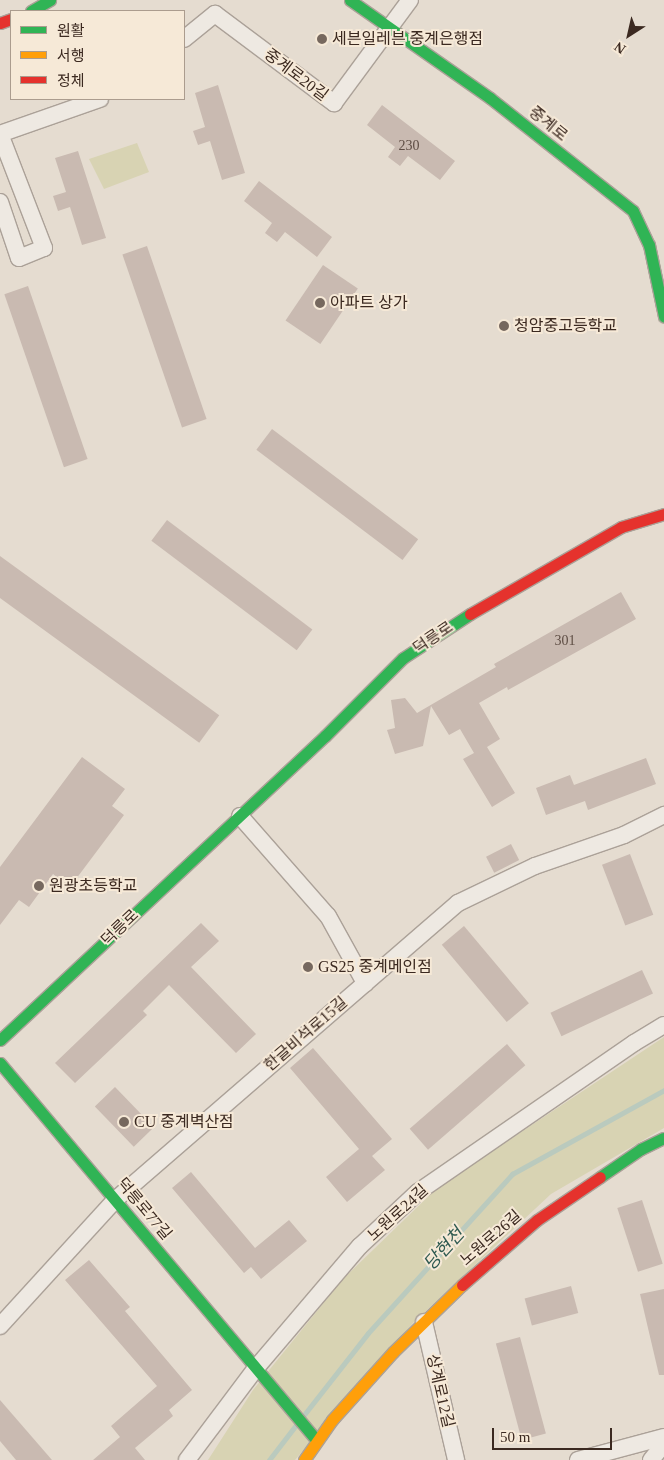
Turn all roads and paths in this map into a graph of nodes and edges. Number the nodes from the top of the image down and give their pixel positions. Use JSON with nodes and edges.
{"nodes":[{"id":1,"x":50,"y":0,"type":"edge"},
{"id":2,"x":350,"y":0,"type":"edge"},
{"id":3,"x":410,"y":0,"type":"edge"},
{"id":4,"x":33,"y":10,"type":"edge"},
{"id":5,"x":390,"y":28,"type":"junction"},
{"id":6,"x":185,"y":38,"type":"edge"},
{"id":7,"x":97,"y":100,"type":"edge"},
{"id":8,"x":0,"y":134,"type":"edge"},
{"id":9,"x":0,"y":202,"type":"edge"},
{"id":10,"x":664,"y":316,"type":"edge"},
{"id":11,"x":664,"y":514,"type":"edge"},
{"id":12,"x":664,"y":815,"type":"edge"},
{"id":13,"x":240,"y":816,"type":"junction"},
{"id":14,"x":365,"y":983,"type":"junction"},
{"id":15,"x":664,"y":1026,"type":"edge"},
{"id":16,"x":0,"y":1040,"type":"edge"},
{"id":17,"x":0,"y":1064,"type":"edge"},
{"id":18,"x":664,"y":1138,"type":"edge"},
{"id":19,"x":115,"y":1200,"type":"junction"},
{"id":20,"x":424,"y":1322,"type":"junction"},
{"id":21,"x":0,"y":1326,"type":"edge"},
{"id":22,"x":259,"y":1372,"type":"junction"},
{"id":23,"x":664,"y":1437,"type":"edge"},
{"id":24,"x":315,"y":1439,"type":"junction"},
{"id":25,"x":664,"y":1444,"type":"edge"},
{"id":26,"x":187,"y":1460,"type":"edge"},
{"id":27,"x":304,"y":1460,"type":"edge"},
{"id":28,"x":456,"y":1460,"type":"edge"},
{"id":29,"x":578,"y":1460,"type":"edge"},
{"id":30,"x":651,"y":1460,"type":"edge"}],
"edges":[{"from":1,"to":4,"type":"main road"},
{"from":2,"to":5,"type":"main road","name":"중계로"},
{"from":3,"to":5,"type":"street"},
{"from":5,"to":6,"type":"street","name":"중계로20길"},
{"from":5,"to":10,"type":"main road","name":"중계로"},
{"from":7,"to":8,"type":"street"},
{"from":8,"to":9,"type":"street"},
{"from":11,"to":13,"type":"main road","name":"덕릉로"},
{"from":12,"to":14,"type":"street","name":"한글비석로15길"},
{"from":13,"to":14,"type":"street"},
{"from":13,"to":16,"type":"main road","name":"덕릉로"},
{"from":14,"to":19,"type":"street","name":"한글비석로15길"},
{"from":15,"to":22,"type":"street","name":"노원로24길"},
{"from":17,"to":19,"type":"main road","name":"덕릉로77길"},
{"from":18,"to":20,"type":"main road","name":"노원로26길"},
{"from":19,"to":21,"type":"street","name":"한글비석로15길"},
{"from":19,"to":22,"type":"main road","name":"덕릉로77길"},
{"from":20,"to":24,"type":"main road","name":"노원로26길"},
{"from":20,"to":28,"type":"street","name":"상계로12길"},
{"from":22,"to":24,"type":"main road","name":"덕릉로77길"},
{"from":22,"to":26,"type":"street","name":"노원로24길"},
{"from":23,"to":29,"type":"street"},
{"from":24,"to":27,"type":"main road","name":"노원로26길"},
{"from":25,"to":30,"type":"street"}]}
